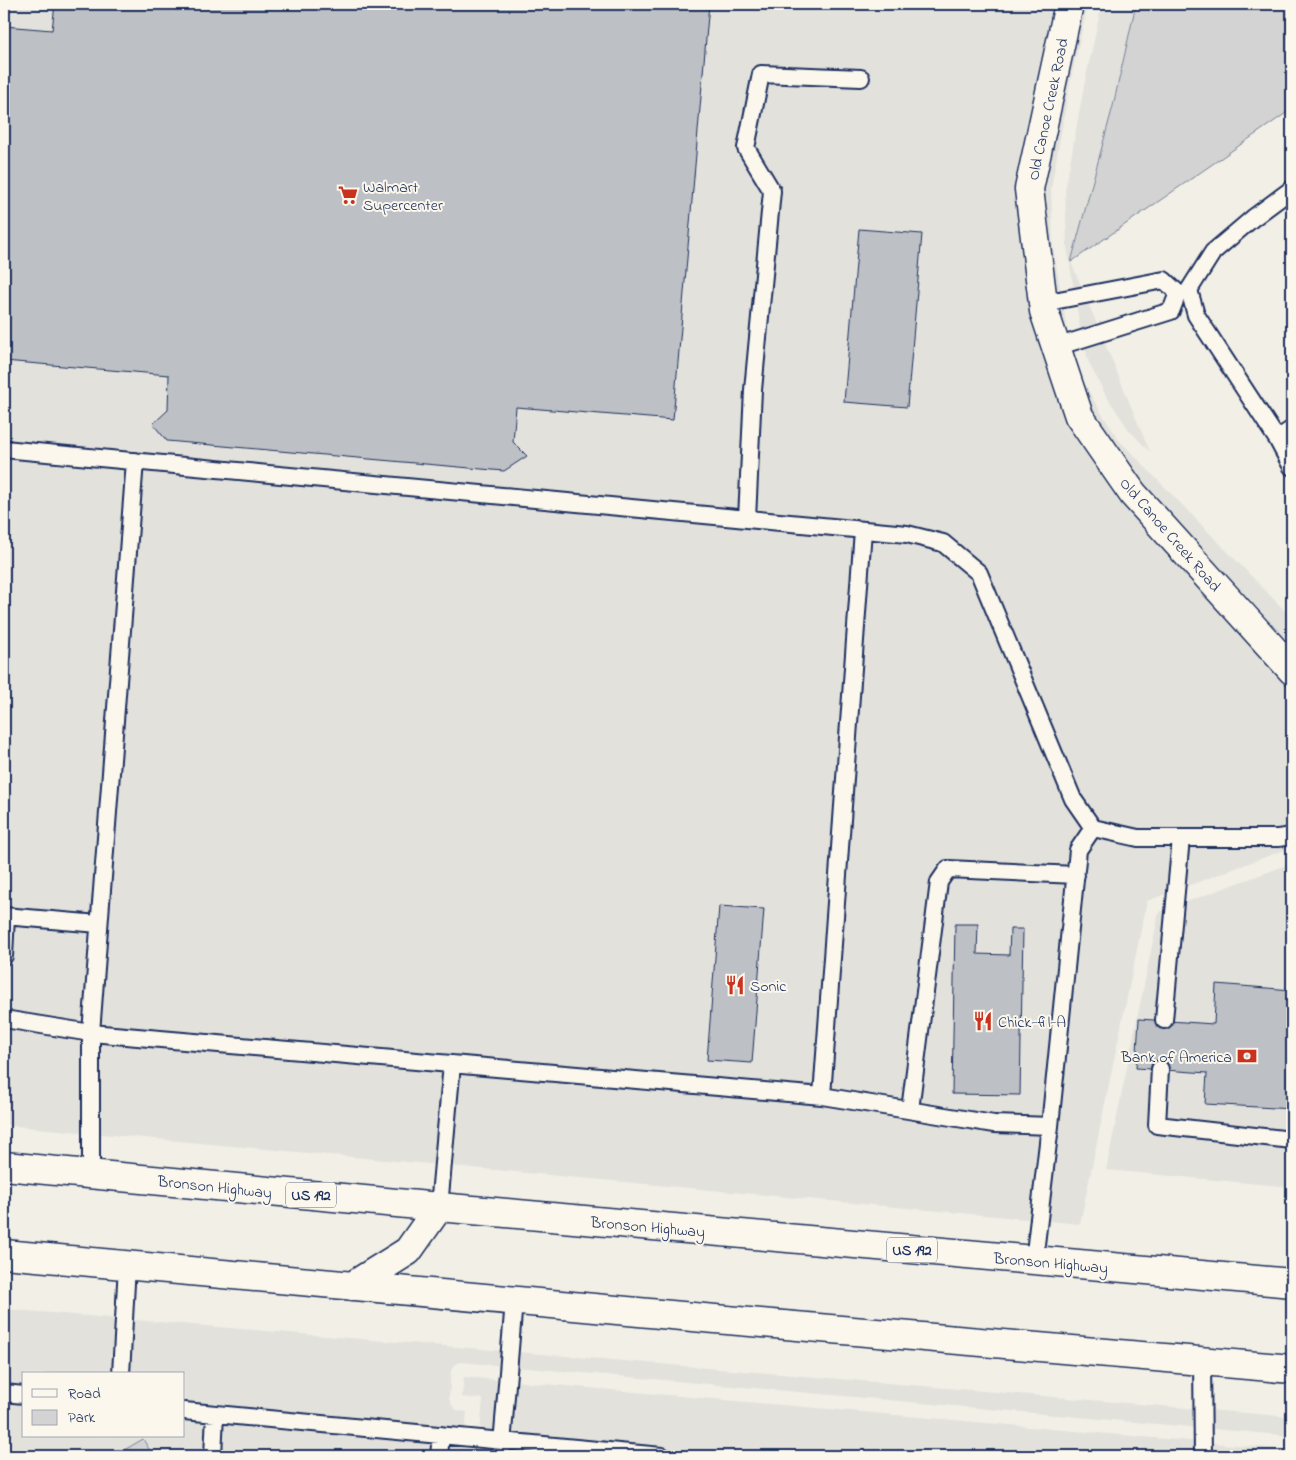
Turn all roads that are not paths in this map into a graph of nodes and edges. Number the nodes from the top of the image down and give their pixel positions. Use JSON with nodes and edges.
{"nodes":[{"id":1,"x":1069,"y":4,"type":"edge"},
{"id":2,"x":861,"y":78,"type":"dead end"},
{"id":3,"x":1292,"y":189,"type":"edge"},
{"id":4,"x":1183,"y":292,"type":"junction"},
{"id":5,"x":1043,"y":303,"type":"junction"},
{"id":6,"x":1056,"y":347,"type":"junction"},
{"id":7,"x":1292,"y":429,"type":"edge"},
{"id":8,"x":1277,"y":438,"type":"junction"},
{"id":9,"x":4,"y":449,"type":"edge"},
{"id":10,"x":135,"y":462,"type":"junction"},
{"id":11,"x":1292,"y":467,"type":"edge"},
{"id":12,"x":747,"y":519,"type":"junction"},
{"id":13,"x":863,"y":530,"type":"junction"},
{"id":14,"x":1292,"y":670,"type":"edge"},
{"id":15,"x":1093,"y":828,"type":"junction"},
{"id":16,"x":1292,"y":836,"type":"edge"},
{"id":17,"x":1181,"y":838,"type":"junction"},
{"id":18,"x":1076,"y":876,"type":"junction"},
{"id":19,"x":5,"y":916,"type":"edge"},
{"id":20,"x":99,"y":924,"type":"junction"},
{"id":21,"x":4,"y":956,"type":"edge"},
{"id":22,"x":4,"y":1019,"type":"edge"},
{"id":23,"x":1164,"y":1020,"type":"dead end"},
{"id":24,"x":91,"y":1033,"type":"junction"},
{"id":25,"x":452,"y":1064,"type":"junction"},
{"id":26,"x":1160,"y":1069,"type":"dead end"},
{"id":27,"x":822,"y":1096,"type":"junction"},
{"id":28,"x":910,"y":1110,"type":"junction"},
{"id":29,"x":1050,"y":1126,"type":"junction"},
{"id":30,"x":1292,"y":1140,"type":"edge"},
{"id":31,"x":4,"y":1166,"type":"edge"},
{"id":32,"x":91,"y":1174,"type":"junction"},
{"id":33,"x":439,"y":1207,"type":"junction"},
{"id":34,"x":4,"y":1254,"type":"edge"},
{"id":35,"x":1034,"y":1261,"type":"junction"},
{"id":36,"x":127,"y":1266,"type":"junction"},
{"id":37,"x":1292,"y":1283,"type":"edge"},
{"id":38,"x":352,"y":1286,"type":"junction"},
{"id":39,"x":514,"y":1301,"type":"junction"},
{"id":40,"x":1202,"y":1362,"type":"junction"},
{"id":41,"x":1292,"y":1369,"type":"edge"},
{"id":42,"x":121,"y":1372,"type":"edge"},
{"id":43,"x":4,"y":1393,"type":"edge"},
{"id":44,"x":22,"y":1395,"type":"edge"},
{"id":45,"x":185,"y":1411,"type":"edge"},
{"id":46,"x":215,"y":1414,"type":"junction"},
{"id":47,"x":441,"y":1435,"type":"junction"},
{"id":48,"x":502,"y":1449,"type":"edge"},
{"id":49,"x":212,"y":1456,"type":"edge"},
{"id":50,"x":439,"y":1456,"type":"edge"},
{"id":51,"x":662,"y":1456,"type":"edge"},
{"id":52,"x":1203,"y":1456,"type":"edge"}],
"edges":[{"from":1,"to":5,"type":"main road","name":"Old Canoe Creek Road"},
{"from":2,"to":12,"type":"lane"},
{"from":3,"to":4,"type":"lane"},
{"from":4,"to":5,"type":"lane"},
{"from":4,"to":6,"type":"lane"},
{"from":4,"to":8,"type":"lane"},
{"from":5,"to":6,"type":"main road","name":"Old Canoe Creek Road"},
{"from":6,"to":14,"type":"main road","name":"Old Canoe Creek Road"},
{"from":7,"to":8,"type":"lane"},
{"from":8,"to":11,"type":"lane"},
{"from":9,"to":10,"type":"lane"},
{"from":10,"to":12,"type":"lane"},
{"from":10,"to":20,"type":"lane"},
{"from":12,"to":13,"type":"lane"},
{"from":13,"to":15,"type":"lane"},
{"from":13,"to":27,"type":"lane"},
{"from":15,"to":17,"type":"lane"},
{"from":15,"to":18,"type":"lane"},
{"from":16,"to":17,"type":"lane"},
{"from":17,"to":23,"type":"lane"},
{"from":18,"to":28,"type":"lane"},
{"from":18,"to":29,"type":"lane"},
{"from":19,"to":20,"type":"lane"},
{"from":19,"to":21,"type":"lane"},
{"from":20,"to":24,"type":"lane"},
{"from":22,"to":24,"type":"lane"},
{"from":24,"to":25,"type":"lane"},
{"from":24,"to":32,"type":"lane"},
{"from":25,"to":27,"type":"lane"},
{"from":25,"to":33,"type":"lane"},
{"from":26,"to":30,"type":"lane"},
{"from":27,"to":28,"type":"lane"},
{"from":28,"to":29,"type":"lane"},
{"from":29,"to":35,"type":"lane"},
{"from":31,"to":32,"type":"main road","name":"Bronson Highway","number":"US 192"},
{"from":32,"to":33,"type":"main road","name":"Bronson Highway","number":"US 192"},
{"from":33,"to":35,"type":"main road","name":"Bronson Highway","number":"US 192"},
{"from":33,"to":38,"type":"main road"},
{"from":34,"to":36,"type":"main road"},
{"from":35,"to":37,"type":"main road","name":"Bronson Highway","number":"US 192"},
{"from":36,"to":38,"type":"main road"},
{"from":36,"to":42,"type":"lane"},
{"from":38,"to":39,"type":"main road"},
{"from":39,"to":40,"type":"main road"},
{"from":39,"to":48,"type":"lane"},
{"from":40,"to":41,"type":"main road"},
{"from":40,"to":52,"type":"lane"},
{"from":43,"to":44,"type":"lane"},
{"from":45,"to":46,"type":"lane"},
{"from":46,"to":47,"type":"lane"},
{"from":46,"to":49,"type":"lane"},
{"from":47,"to":48,"type":"lane"},
{"from":47,"to":50,"type":"lane"},
{"from":48,"to":51,"type":"lane"}]}
